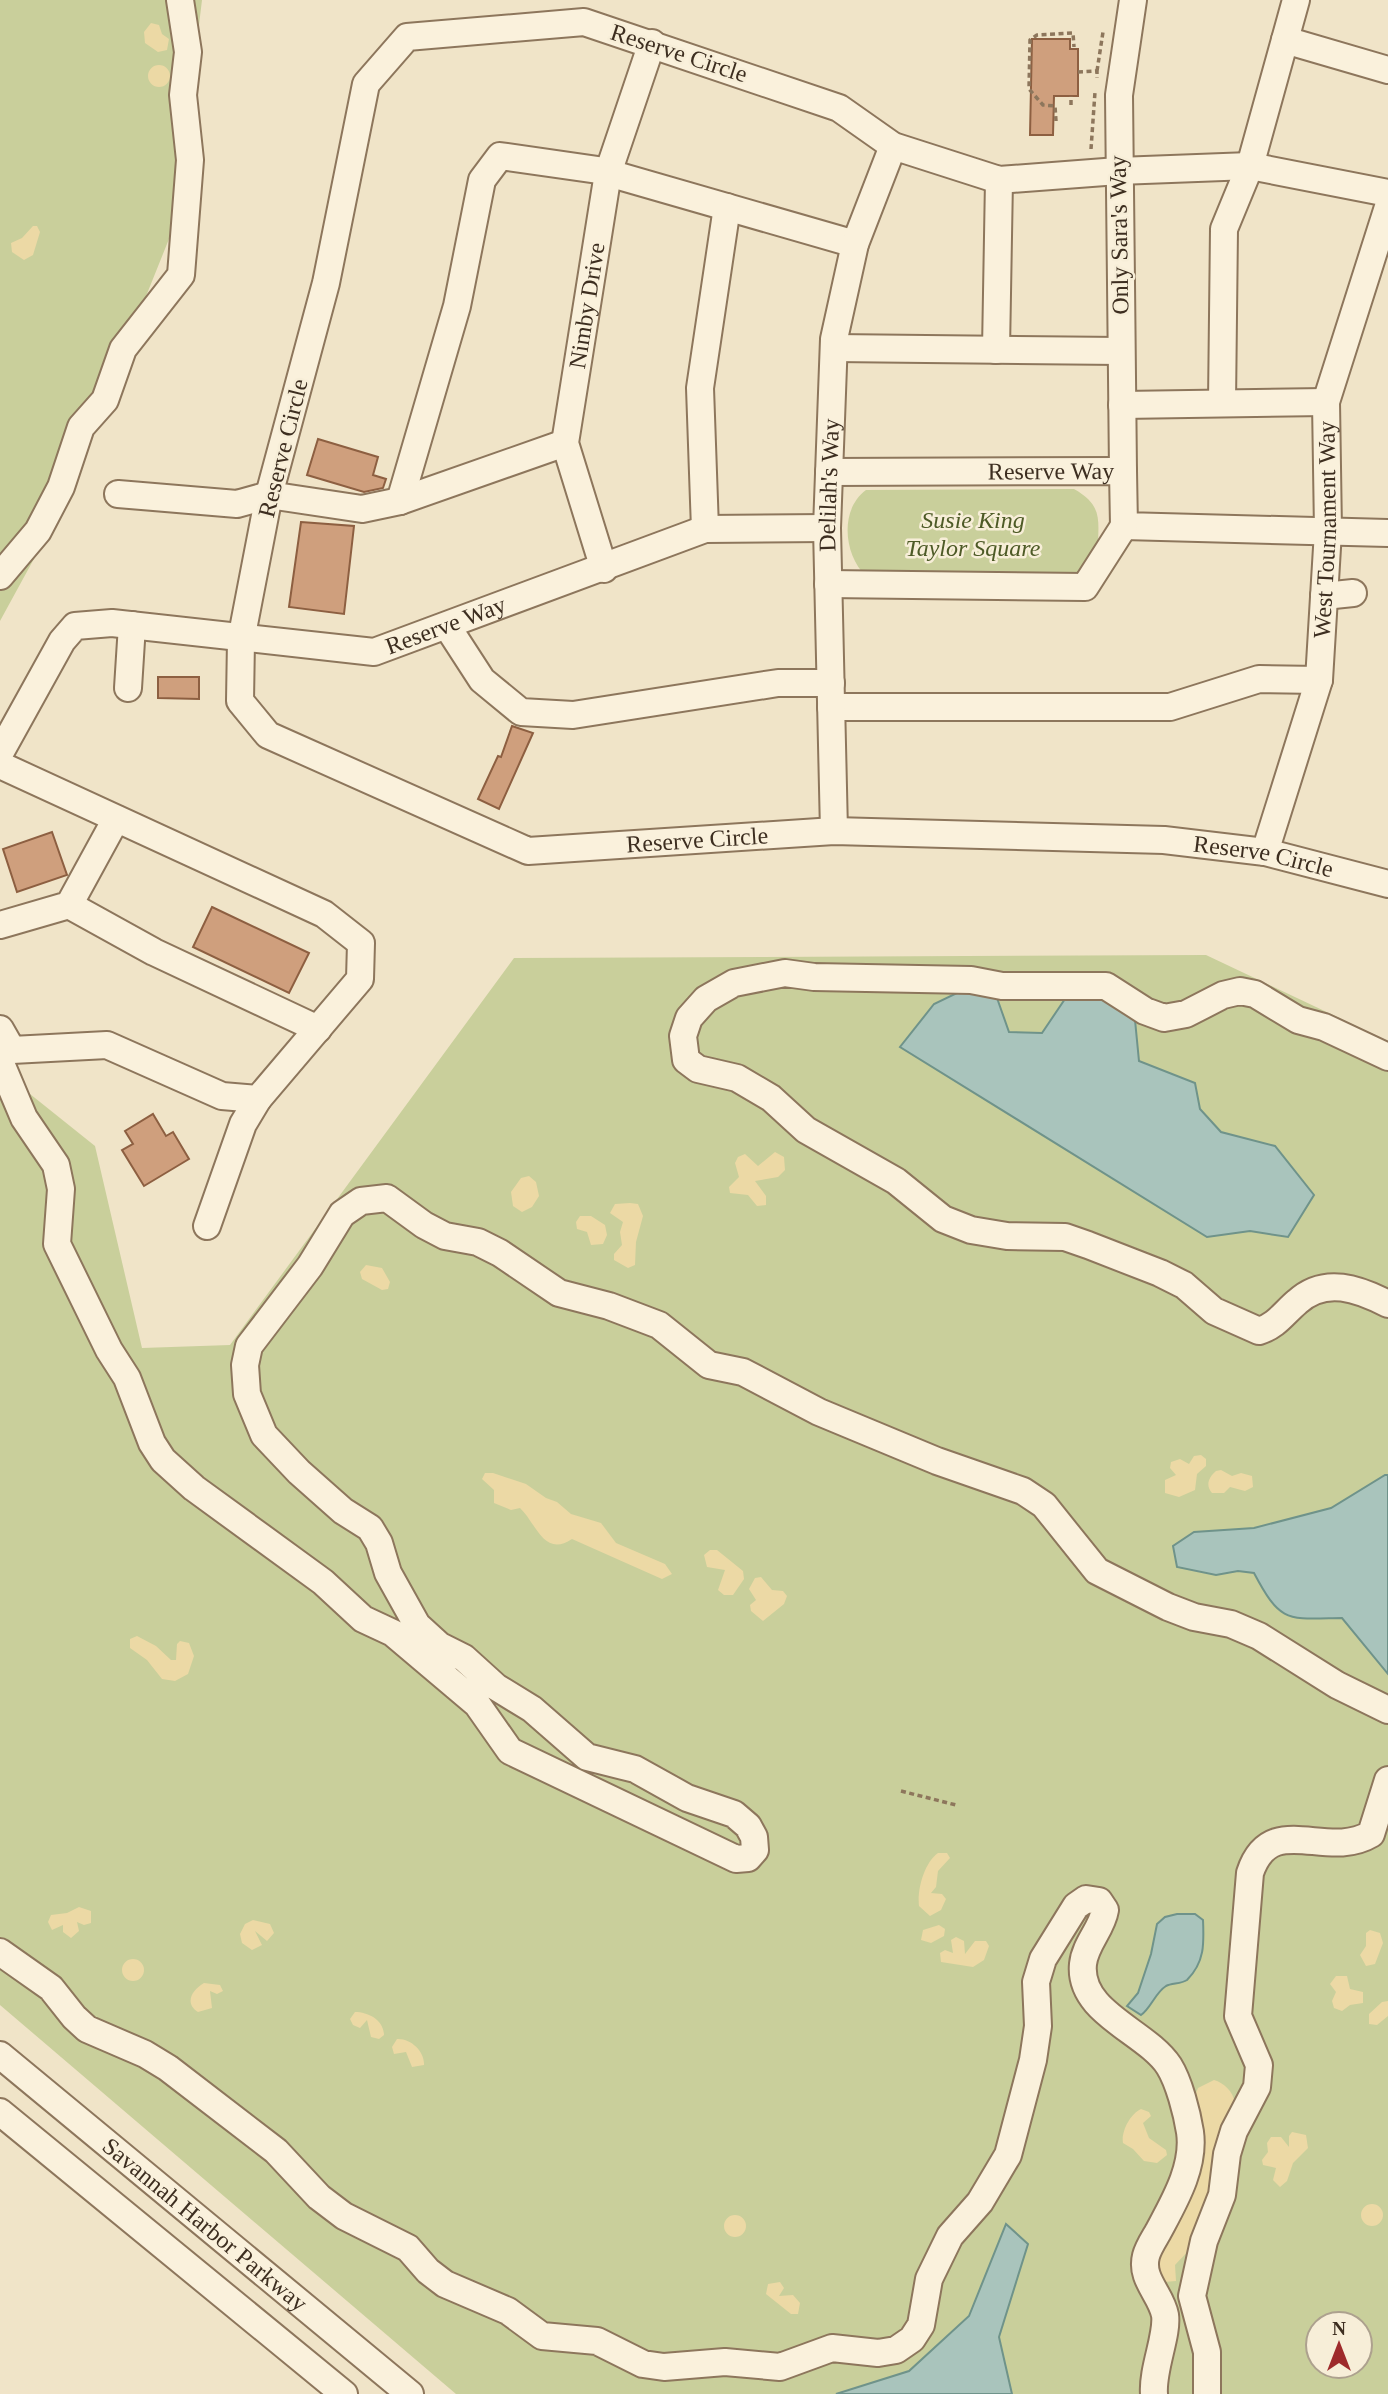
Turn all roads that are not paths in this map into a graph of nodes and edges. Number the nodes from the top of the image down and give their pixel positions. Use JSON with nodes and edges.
{"nodes":[{"id":1,"x":180,"y":0,"type":"edge"},
{"id":2,"x":1133,"y":0,"type":"edge"},
{"id":3,"x":1296,"y":0,"type":"edge"},
{"id":4,"x":1285,"y":40,"type":"junction"},
{"id":5,"x":652,"y":43,"type":"junction"},
{"id":6,"x":1388,"y":70,"type":"edge"},
{"id":7,"x":892,"y":146,"type":"junction"},
{"id":8,"x":1250,"y":166,"type":"junction"},
{"id":9,"x":1118,"y":171,"type":"junction"},
{"id":10,"x":608,"y":173,"type":"junction"},
{"id":11,"x":999,"y":180,"type":"junction"},
{"id":12,"x":1388,"y":193,"type":"edge"},
{"id":13,"x":727,"y":207,"type":"junction"},
{"id":14,"x":1388,"y":207,"type":"edge"},
{"id":15,"x":855,"y":244,"type":"junction"},
{"id":16,"x":834,"y":348,"type":"junction"},
{"id":17,"x":996,"y":349,"type":"junction"},
{"id":18,"x":1121,"y":351,"type":"junction"},
{"id":19,"x":1326,"y":402,"type":"junction"},
{"id":20,"x":1222,"y":403,"type":"junction"},
{"id":21,"x":1122,"y":405,"type":"junction"},
{"id":22,"x":565,"y":443,"type":"junction"},
{"id":23,"x":1123,"y":471,"type":"junction"},
{"id":24,"x":829,"y":472,"type":"junction"},
{"id":25,"x":118,"y":494,"type":"dead end"},
{"id":26,"x":268,"y":495,"type":"junction"},
{"id":27,"x":400,"y":501,"type":"junction"},
{"id":28,"x":1124,"y":526,"type":"junction"},
{"id":29,"x":827,"y":528,"type":"junction"},
{"id":30,"x":705,"y":529,"type":"junction"},
{"id":31,"x":1328,"y":531,"type":"junction"},
{"id":32,"x":1388,"y":533,"type":"edge"},
{"id":33,"x":604,"y":569,"type":"junction"},
{"id":34,"x":0,"y":576,"type":"edge"},
{"id":35,"x":828,"y":584,"type":"junction"},
{"id":36,"x":1353,"y":593,"type":"dead end"},
{"id":37,"x":1324,"y":596,"type":"junction"},
{"id":38,"x":132,"y":625,"type":"junction"},
{"id":39,"x":447,"y":626,"type":"junction"},
{"id":40,"x":241,"y":640,"type":"junction"},
{"id":41,"x":1319,"y":680,"type":"junction"},
{"id":42,"x":128,"y":688,"type":"dead end"},
{"id":43,"x":831,"y":695,"type":"junction"},
{"id":44,"x":0,"y":754,"type":"edge"},
{"id":45,"x":0,"y":765,"type":"edge"},
{"id":46,"x":116,"y":818,"type":"junction"},
{"id":47,"x":834,"y":831,"type":"junction"},
{"id":48,"x":1265,"y":852,"type":"junction"},
{"id":49,"x":1388,"y":884,"type":"edge"},
{"id":50,"x":69,"y":905,"type":"junction"},
{"id":51,"x":0,"y":925,"type":"edge"},
{"id":52,"x":0,"y":1029,"type":"edge"},
{"id":53,"x":318,"y":1029,"type":"junction"},
{"id":54,"x":1388,"y":1057,"type":"edge"},
{"id":55,"x":0,"y":1061,"type":"edge"},
{"id":56,"x":258,"y":1099,"type":"junction"},
{"id":57,"x":207,"y":1226,"type":"dead end"},
{"id":58,"x":1388,"y":1304,"type":"edge"},
{"id":59,"x":1388,"y":1710,"type":"edge"},
{"id":60,"x":1388,"y":1780,"type":"edge"},
{"id":61,"x":0,"y":1952,"type":"edge"},
{"id":62,"x":0,"y":2055,"type":"edge"},
{"id":63,"x":0,"y":2112,"type":"edge"},
{"id":64,"x":344,"y":2394,"type":"edge"},
{"id":65,"x":410,"y":2394,"type":"edge"},
{"id":66,"x":1154,"y":2394,"type":"edge"},
{"id":67,"x":1207,"y":2394,"type":"edge"}],
"edges":[{"from":1,"to":34,"type":"street"},
{"from":2,"to":9,"type":"street","name":"Only Sara's Way"},
{"from":3,"to":4,"type":"street"},
{"from":4,"to":6,"type":"street"},
{"from":4,"to":8,"type":"street"},
{"from":5,"to":7,"type":"street","name":"Reserve Circle"},
{"from":5,"to":10,"type":"street","name":"Nimby Drive"},
{"from":5,"to":26,"type":"street","name":"Reserve Circle"},
{"from":7,"to":11,"type":"street","name":"Reserve Circle"},
{"from":7,"to":15,"type":"street","name":"Delilah's Way"},
{"from":8,"to":9,"type":"street","name":"Reserve Circle"},
{"from":8,"to":12,"type":"street","name":"Reserve Circle"},
{"from":8,"to":20,"type":"street"},
{"from":9,"to":11,"type":"street","name":"Reserve Circle"},
{"from":9,"to":18,"type":"street","name":"Only Sara's Way"},
{"from":10,"to":13,"type":"street"},
{"from":10,"to":22,"type":"street","name":"Nimby Drive"},
{"from":10,"to":27,"type":"street"},
{"from":11,"to":17,"type":"street"},
{"from":13,"to":15,"type":"street"},
{"from":13,"to":30,"type":"street"},
{"from":14,"to":19,"type":"street","name":"West Tournament Way"},
{"from":15,"to":16,"type":"street","name":"Delilah's Way"},
{"from":16,"to":17,"type":"street"},
{"from":16,"to":24,"type":"street","name":"Delilah's Way"},
{"from":17,"to":18,"type":"street"},
{"from":18,"to":21,"type":"street","name":"Only Sara's Way"},
{"from":19,"to":20,"type":"street"},
{"from":19,"to":31,"type":"street","name":"West Tournament Way"},
{"from":20,"to":21,"type":"street"},
{"from":21,"to":23,"type":"street","name":"Only Sara's Way"},
{"from":22,"to":27,"type":"street"},
{"from":22,"to":33,"type":"street","name":"Nimby Drive"},
{"from":23,"to":24,"type":"street","name":"Reserve Way"},
{"from":23,"to":28,"type":"street","name":"Reserve Way"},
{"from":24,"to":29,"type":"street","name":"Delilah's Way"},
{"from":25,"to":26,"type":"street"},
{"from":26,"to":27,"type":"street"},
{"from":26,"to":40,"type":"street","name":"Reserve Circle"},
{"from":28,"to":31,"type":"street"},
{"from":28,"to":35,"type":"street"},
{"from":29,"to":30,"type":"street","name":"Reserve Way"},
{"from":29,"to":35,"type":"street","name":"Delilah's Way"},
{"from":30,"to":33,"type":"street","name":"Reserve Way"},
{"from":31,"to":32,"type":"street"},
{"from":31,"to":37,"type":"street","name":"West Tournament Way"},
{"from":33,"to":39,"type":"street","name":"Reserve Way"},
{"from":35,"to":43,"type":"street","name":"Delilah's Way"},
{"from":36,"to":37,"type":"street"},
{"from":37,"to":41,"type":"street","name":"West Tournament Way"},
{"from":38,"to":40,"type":"street","name":"Reserve Way"},
{"from":38,"to":42,"type":"street"},
{"from":38,"to":44,"type":"street","name":"Reserve Way"},
{"from":39,"to":40,"type":"street","name":"Reserve Way"},
{"from":39,"to":43,"type":"street"},
{"from":40,"to":47,"type":"street","name":"Reserve Circle"},
{"from":41,"to":43,"type":"street"},
{"from":41,"to":48,"type":"street","name":"West Tournament Way"},
{"from":43,"to":47,"type":"street","name":"Delilah's Way"},
{"from":45,"to":46,"type":"street"},
{"from":46,"to":50,"type":"street"},
{"from":46,"to":53,"type":"street"},
{"from":47,"to":48,"type":"street","name":"Reserve Circle"},
{"from":48,"to":49,"type":"street","name":"Reserve Circle"},
{"from":50,"to":51,"type":"street"},
{"from":50,"to":53,"type":"street"},
{"from":52,"to":56,"type":"street"},
{"from":53,"to":56,"type":"street"},
{"from":54,"to":58,"type":"street"},
{"from":55,"to":59,"type":"street"},
{"from":56,"to":57,"type":"street"},
{"from":60,"to":67,"type":"street"},
{"from":61,"to":66,"type":"street"},
{"from":62,"to":65,"type":"street","name":"Savannah Harbor Parkway"},
{"from":63,"to":64,"type":"street","name":"Savannah Harbor Parkway"}]}
